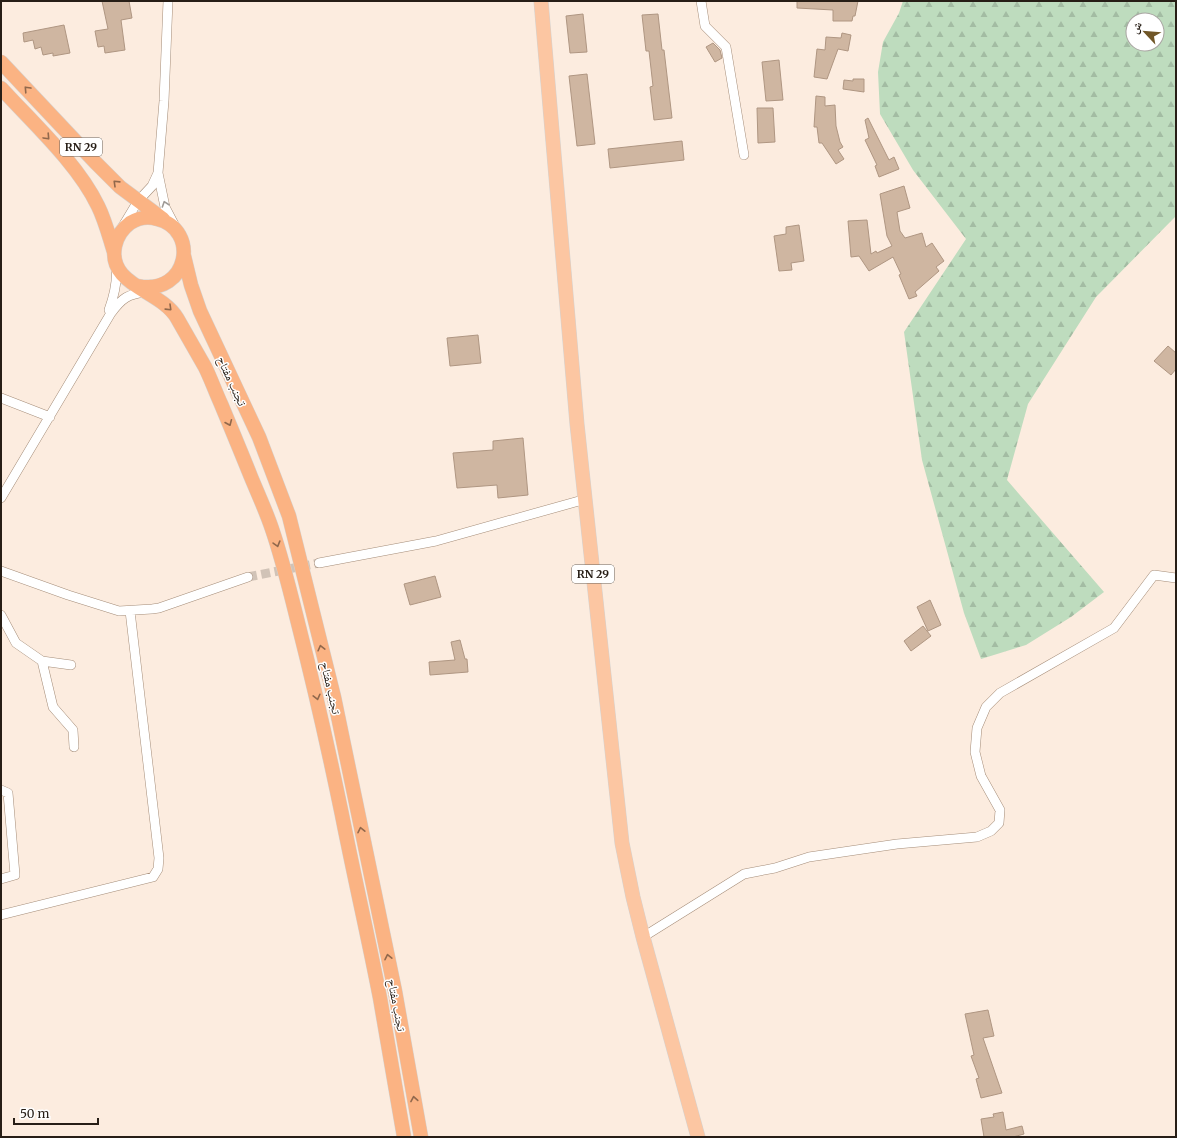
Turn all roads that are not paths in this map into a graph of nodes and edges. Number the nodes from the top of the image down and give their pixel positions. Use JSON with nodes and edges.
{"nodes":[{"id":1,"x":168,"y":1,"type":"edge"},
{"id":2,"x":541,"y":1,"type":"edge"},
{"id":3,"x":701,"y":1,"type":"edge"},
{"id":4,"x":1,"y":62,"type":"edge"},
{"id":5,"x":1,"y":88,"type":"edge"},
{"id":6,"x":744,"y":155,"type":"dead end"},
{"id":7,"x":158,"y":173,"type":"junction"},
{"id":8,"x":138,"y":201,"type":"junction"},
{"id":9,"x":174,"y":228,"type":"junction"},
{"id":10,"x":120,"y":233,"type":"junction"},
{"id":11,"x":184,"y":256,"type":"junction"},
{"id":12,"x":115,"y":258,"type":"junction"},
{"id":13,"x":147,"y":288,"type":"junction"},
{"id":14,"x":103,"y":325,"type":"junction"},
{"id":15,"x":1,"y":398,"type":"edge"},
{"id":16,"x":50,"y":417,"type":"junction"},
{"id":17,"x":1,"y":498,"type":"edge"},
{"id":18,"x":586,"y":499,"type":"junction"},
{"id":19,"x":319,"y":563,"type":"tunnel mouth"},
{"id":20,"x":1,"y":571,"type":"edge"},
{"id":21,"x":248,"y":577,"type":"tunnel mouth"},
{"id":22,"x":1176,"y":578,"type":"edge"},
{"id":23,"x":130,"y":611,"type":"junction"},
{"id":24,"x":1,"y":614,"type":"edge"},
{"id":25,"x":42,"y":661,"type":"junction"},
{"id":26,"x":71,"y":665,"type":"dead end"},
{"id":27,"x":74,"y":747,"type":"dead end"},
{"id":28,"x":1,"y":790,"type":"edge"},
{"id":29,"x":1,"y":879,"type":"edge"},
{"id":30,"x":1,"y":915,"type":"edge"},
{"id":31,"x":643,"y":937,"type":"junction"},
{"id":32,"x":404,"y":1137,"type":"edge"},
{"id":33,"x":421,"y":1137,"type":"edge"},
{"id":34,"x":698,"y":1137,"type":"edge"}],
"edges":[{"from":1,"to":7,"type":"street"},
{"from":2,"to":18,"type":"main road","number":"RN 29"},
{"from":3,"to":6,"type":"street"},
{"from":8,"to":4,"type":"highway","number":"RN 29","one_way":true},
{"from":5,"to":12,"type":"highway","number":"RN 29","one_way":true},
{"from":7,"to":8,"type":"street"},
{"from":9,"to":7,"type":"street","one_way":true},
{"from":8,"to":9,"type":"highway","number":"RN 29"},
{"from":8,"to":10,"type":"street"},
{"from":9,"to":10,"type":"highway"},
{"from":9,"to":11,"type":"highway"},
{"from":10,"to":12,"type":"highway"},
{"from":11,"to":13,"type":"highway"},
{"from":33,"to":11,"type":"highway","name":"تجنب مفتاح","one_way":true},
{"from":12,"to":13,"type":"highway"},
{"from":12,"to":14,"type":"street"},
{"from":13,"to":14,"type":"street"},
{"from":13,"to":32,"type":"highway","name":"تجنب مفتاح","one_way":true},
{"from":14,"to":16,"type":"street"},
{"from":15,"to":16,"type":"street"},
{"from":16,"to":17,"type":"street"},
{"from":18,"to":19,"type":"street"},
{"from":18,"to":31,"type":"main road","number":"RN 29"},
{"from":20,"to":23,"type":"street"},
{"from":21,"to":23,"type":"street"},
{"from":22,"to":31,"type":"street"},
{"from":23,"to":30,"type":"street"},
{"from":24,"to":25,"type":"street"},
{"from":25,"to":26,"type":"street"},
{"from":25,"to":27,"type":"street"},
{"from":28,"to":29,"type":"street"},
{"from":31,"to":34,"type":"main road","number":"RN 29"}]}
